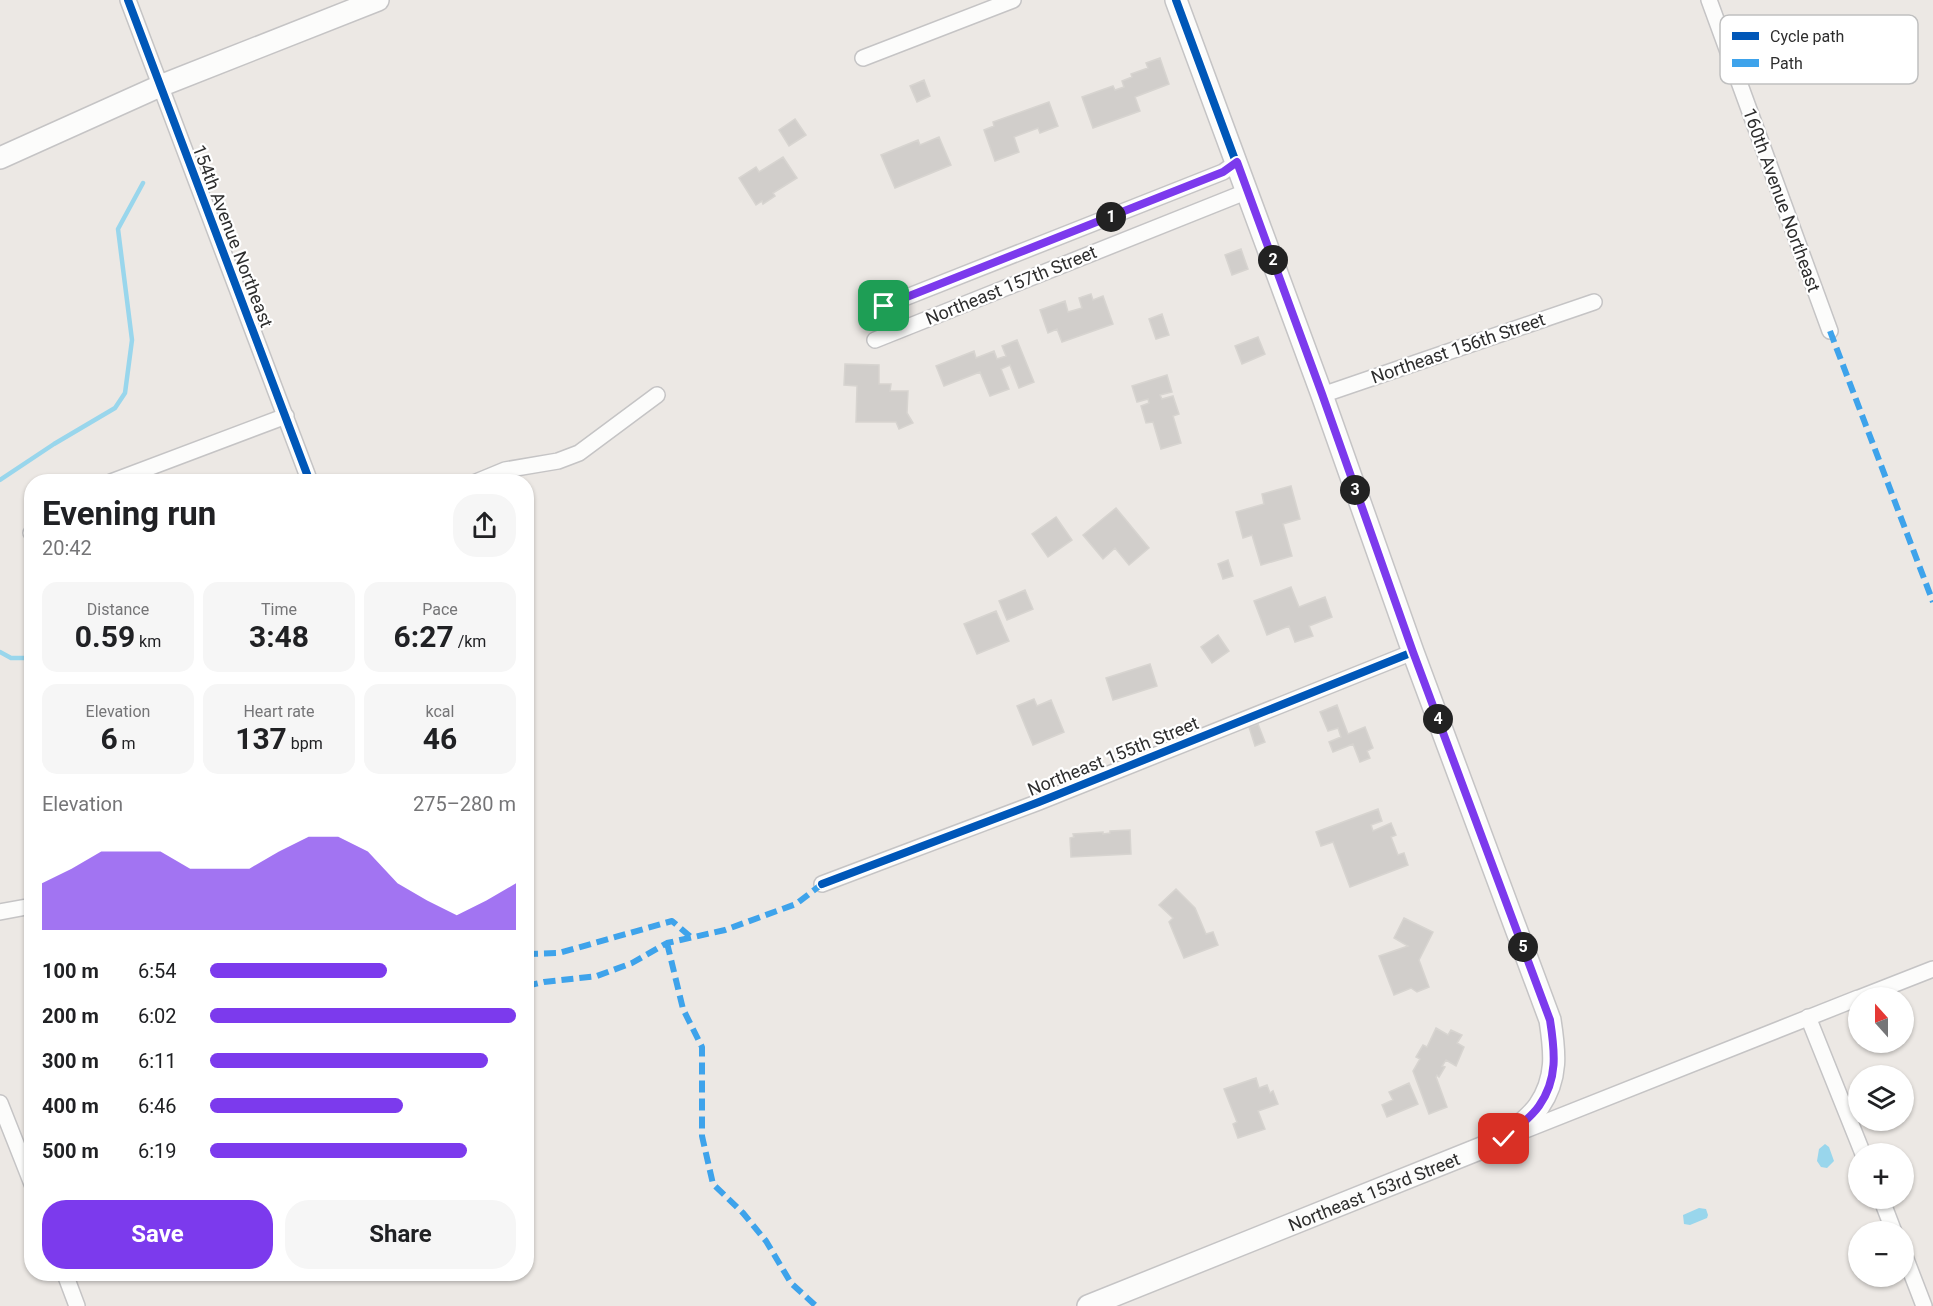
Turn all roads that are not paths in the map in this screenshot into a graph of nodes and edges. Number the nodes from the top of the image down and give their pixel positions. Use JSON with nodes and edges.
{"nodes":[{"id":1,"x":128,"y":0,"type":"edge"},
{"id":2,"x":378,"y":0,"type":"edge"},
{"id":3,"x":1013,"y":0,"type":"edge"},
{"id":4,"x":1176,"y":0,"type":"edge"},
{"id":5,"x":1708,"y":0,"type":"edge"},
{"id":6,"x":1720,"y":33,"type":"edge"},
{"id":7,"x":863,"y":58,"type":"dead end"},
{"id":8,"x":1739,"y":84,"type":"edge"},
{"id":9,"x":160,"y":86,"type":"junction"},
{"id":10,"x":0,"y":158,"type":"edge"},
{"id":11,"x":1237,"y":162,"type":"junction"},
{"id":12,"x":1248,"y":191,"type":"junction"},
{"id":13,"x":1594,"y":302,"type":"dead end"},
{"id":14,"x":884,"y":306,"type":"dead end"},
{"id":15,"x":1830,"y":331,"type":"dead end"},
{"id":16,"x":875,"y":340,"type":"dead end"},
{"id":17,"x":1322,"y":394,"type":"junction"},
{"id":18,"x":657,"y":395,"type":"dead end"},
{"id":19,"x":286,"y":416,"type":"junction"},
{"id":20,"x":132,"y":474,"type":"edge"},
{"id":21,"x":307,"y":474,"type":"edge"},
{"id":22,"x":495,"y":474,"type":"edge"},
{"id":23,"x":1413,"y":652,"type":"junction"},
{"id":24,"x":822,"y":884,"type":"dead end"},
{"id":25,"x":24,"y":908,"type":"edge"},
{"id":26,"x":0,"y":912,"type":"edge"},
{"id":27,"x":1933,"y":969,"type":"edge"},
{"id":28,"x":1887,"y":987,"type":"edge"},
{"id":29,"x":1848,"y":1002,"type":"edge"},
{"id":30,"x":1808,"y":1017,"type":"junction"},
{"id":31,"x":0,"y":1103,"type":"edge"},
{"id":32,"x":1504,"y":1139,"type":"junction"},
{"id":33,"x":1859,"y":1143,"type":"edge"},
{"id":34,"x":24,"y":1164,"type":"edge"},
{"id":35,"x":1914,"y":1280,"type":"edge"},
{"id":36,"x":68,"y":1281,"type":"edge"},
{"id":37,"x":77,"y":1306,"type":"edge"},
{"id":38,"x":1088,"y":1306,"type":"edge"},
{"id":39,"x":1924,"y":1306,"type":"edge"}],
"edges":[{"from":1,"to":9,"type":"street","name":"154th Avenue Northeast"},
{"from":2,"to":9,"type":"street"},
{"from":3,"to":7,"type":"street"},
{"from":4,"to":11,"type":"street"},
{"from":5,"to":6,"type":"street","name":"160th Avenue Northeast"},
{"from":8,"to":15,"type":"street","name":"160th Avenue Northeast"},
{"from":9,"to":10,"type":"street"},
{"from":9,"to":19,"type":"street","name":"154th Avenue Northeast"},
{"from":11,"to":12,"type":"street"},
{"from":11,"to":14,"type":"street"},
{"from":12,"to":16,"type":"street","name":"Northeast 157th Street"},
{"from":12,"to":17,"type":"street"},
{"from":13,"to":17,"type":"street","name":"Northeast 156th Street"},
{"from":17,"to":23,"type":"street"},
{"from":18,"to":22,"type":"street"},
{"from":19,"to":20,"type":"street"},
{"from":19,"to":21,"type":"street","name":"154th Avenue Northeast"},
{"from":23,"to":24,"type":"street","name":"Northeast 155th Street"},
{"from":23,"to":32,"type":"street"},
{"from":25,"to":26,"type":"street"},
{"from":27,"to":28,"type":"street","name":"Northeast 153rd Street"},
{"from":29,"to":30,"type":"street","name":"Northeast 153rd Street"},
{"from":30,"to":32,"type":"street","name":"Northeast 153rd Street"},
{"from":30,"to":33,"type":"street"},
{"from":31,"to":34,"type":"street"},
{"from":32,"to":38,"type":"street","name":"Northeast 153rd Street"},
{"from":35,"to":39,"type":"street"},
{"from":36,"to":37,"type":"street"}]}
